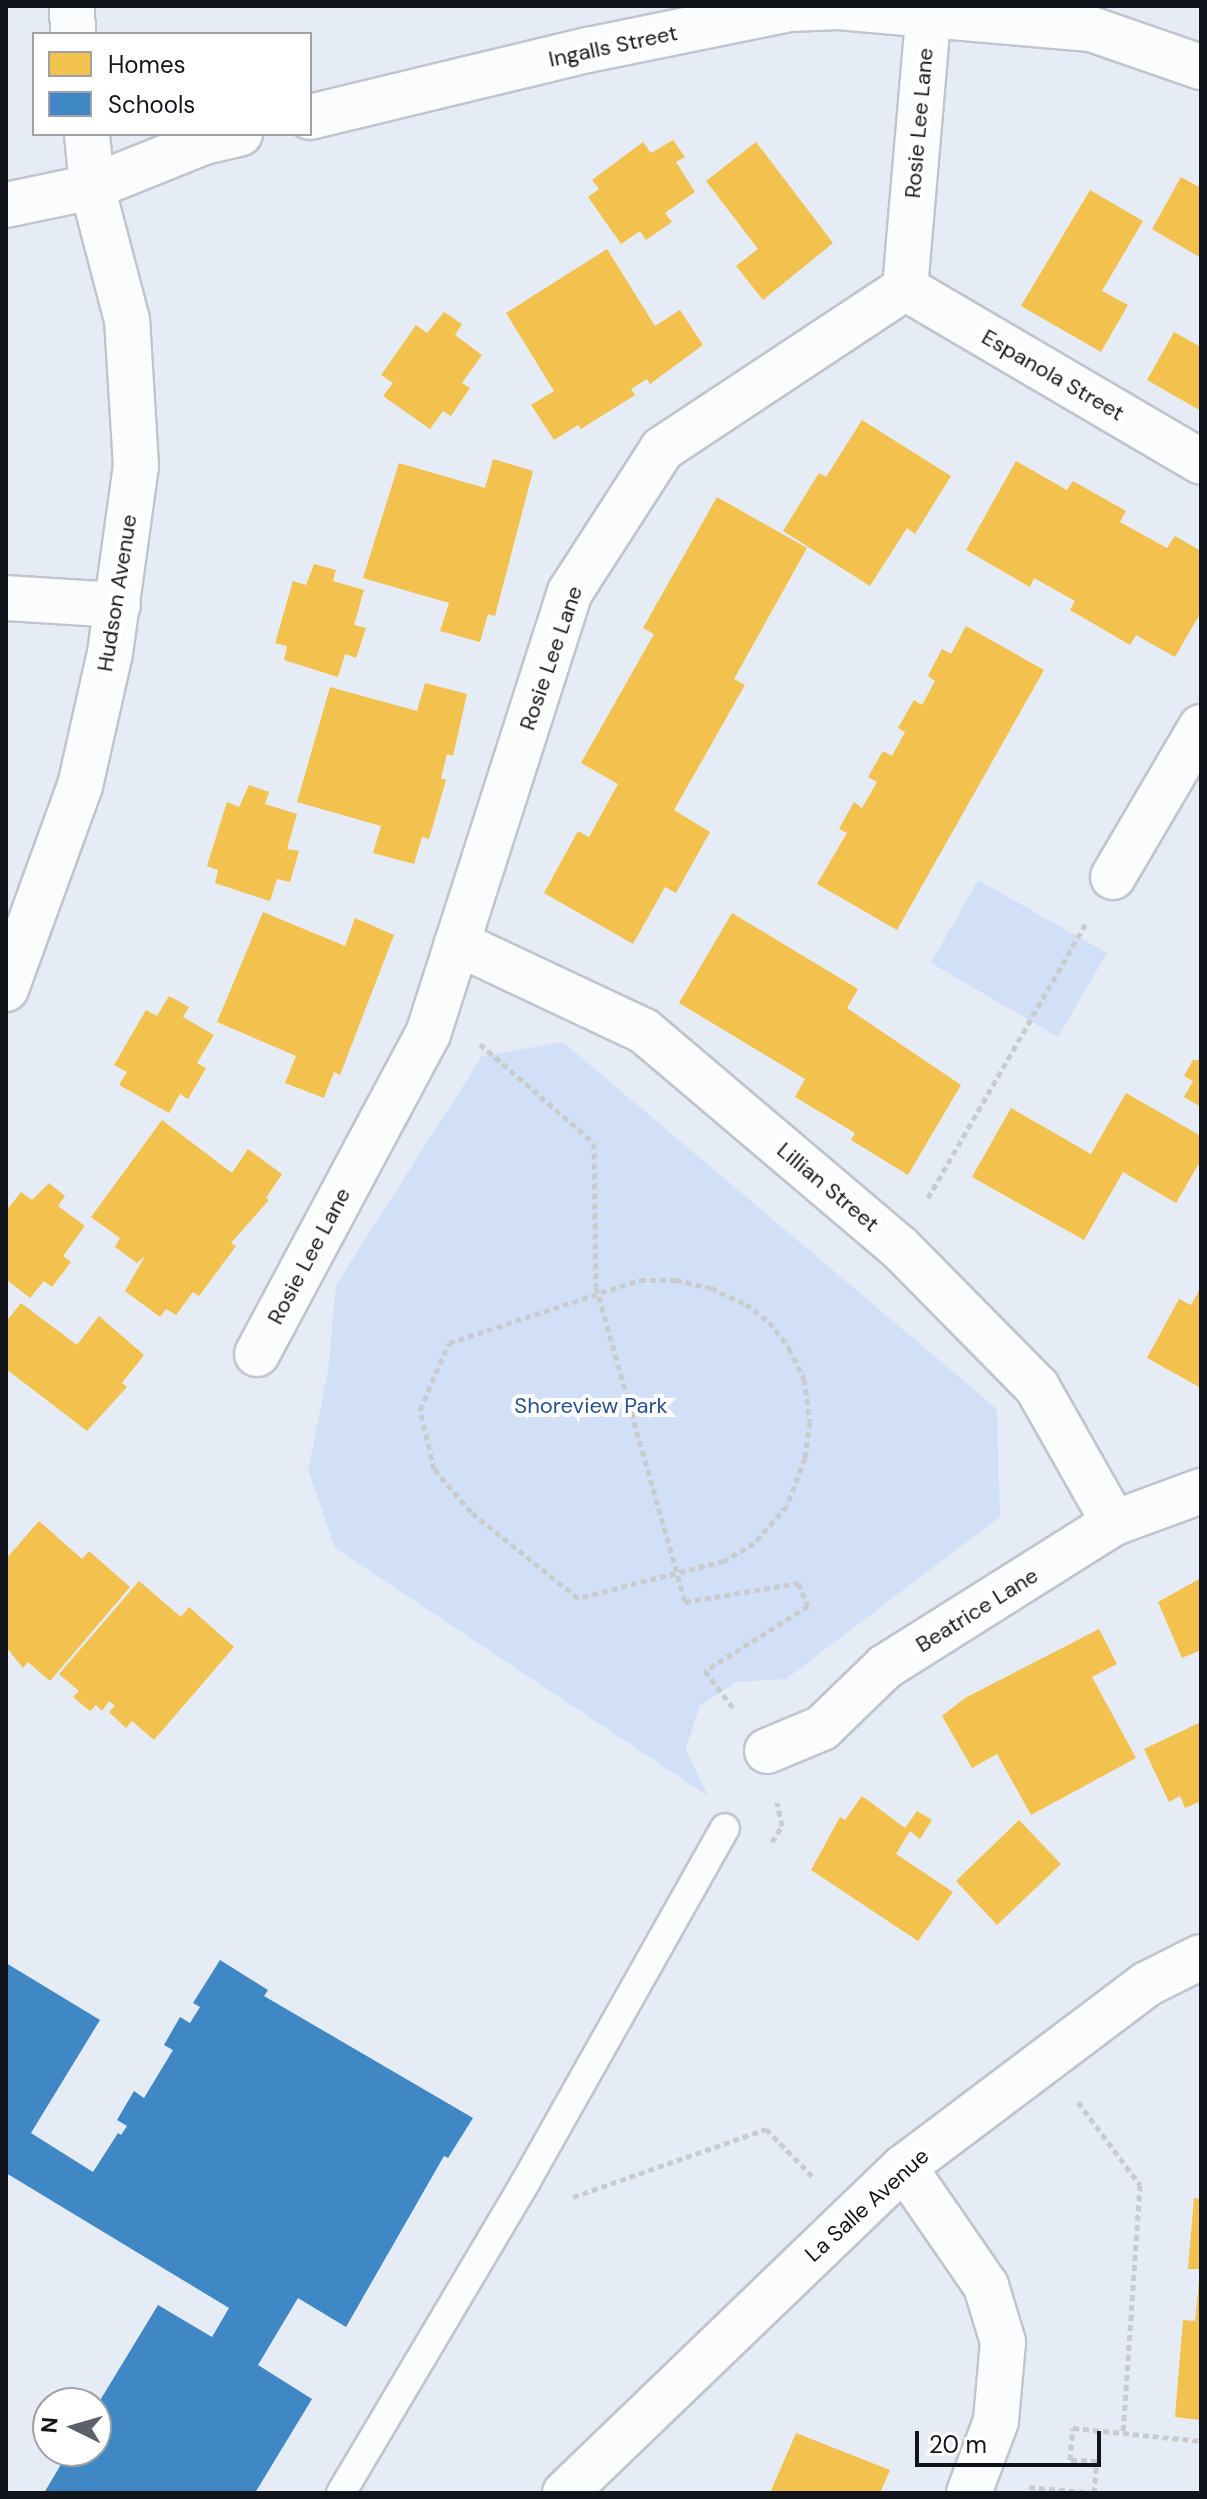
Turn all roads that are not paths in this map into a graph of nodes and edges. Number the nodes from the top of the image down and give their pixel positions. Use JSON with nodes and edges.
{"nodes":[{"id":1,"x":72,"y":6,"type":"edge"},
{"id":2,"x":929,"y":9,"type":"edge"},
{"id":3,"x":73,"y":32,"type":"edge"},
{"id":4,"x":1201,"y":67,"type":"edge"},
{"id":5,"x":312,"y":117,"type":"edge"},
{"id":6,"x":87,"y":136,"type":"edge"},
{"id":7,"x":231,"y":136,"type":"edge"},
{"id":8,"x":92,"y":187,"type":"junction"},
{"id":9,"x":6,"y":205,"type":"edge"},
{"id":10,"x":905,"y":288,"type":"junction"},
{"id":11,"x":1201,"y":462,"type":"edge"},
{"id":12,"x":6,"y":598,"type":"edge"},
{"id":13,"x":118,"y":605,"type":"junction"},
{"id":14,"x":1201,"y":727,"type":"edge"},
{"id":15,"x":1113,"y":877,"type":"road end"},
{"id":16,"x":457,"y":943,"type":"junction"},
{"id":17,"x":6,"y":989,"type":"edge"},
{"id":18,"x":257,"y":1354,"type":"dead end"},
{"id":19,"x":1201,"y":1491,"type":"edge"},
{"id":20,"x":1114,"y":1523,"type":"junction"},
{"id":21,"x":767,"y":1751,"type":"road end"},
{"id":22,"x":725,"y":1828,"type":"dead end"},
{"id":23,"x":1201,"y":1957,"type":"edge"},
{"id":24,"x":904,"y":2167,"type":"junction"},
{"id":25,"x":341,"y":2493,"type":"edge"},
{"id":26,"x":565,"y":2493,"type":"edge"},
{"id":27,"x":969,"y":2493,"type":"edge"}],
"edges":[{"from":1,"to":3,"type":"street"},
{"from":2,"to":4,"type":"street","name":"Ingalls Street"},
{"from":2,"to":5,"type":"street","name":"Ingalls Street"},
{"from":2,"to":10,"type":"street","name":"Rosie Lee Lane"},
{"from":6,"to":8,"type":"street","name":"Hudson Avenue"},
{"from":7,"to":8,"type":"street"},
{"from":8,"to":9,"type":"street"},
{"from":8,"to":13,"type":"street","name":"Hudson Avenue"},
{"from":10,"to":11,"type":"street","name":"Espanola Street"},
{"from":10,"to":16,"type":"street","name":"Rosie Lee Lane"},
{"from":12,"to":13,"type":"street"},
{"from":13,"to":17,"type":"street","name":"Hudson Avenue"},
{"from":14,"to":15,"type":"street"},
{"from":16,"to":18,"type":"street","name":"Rosie Lee Lane"},
{"from":16,"to":20,"type":"street","name":"Lillian Street"},
{"from":19,"to":20,"type":"street","name":"Beatrice Lane"},
{"from":20,"to":21,"type":"street","name":"Beatrice Lane"},
{"from":22,"to":25,"type":"lane"},
{"from":23,"to":24,"type":"street","name":"La Salle Avenue"},
{"from":24,"to":26,"type":"street","name":"La Salle Avenue"},
{"from":24,"to":27,"type":"street"}]}
